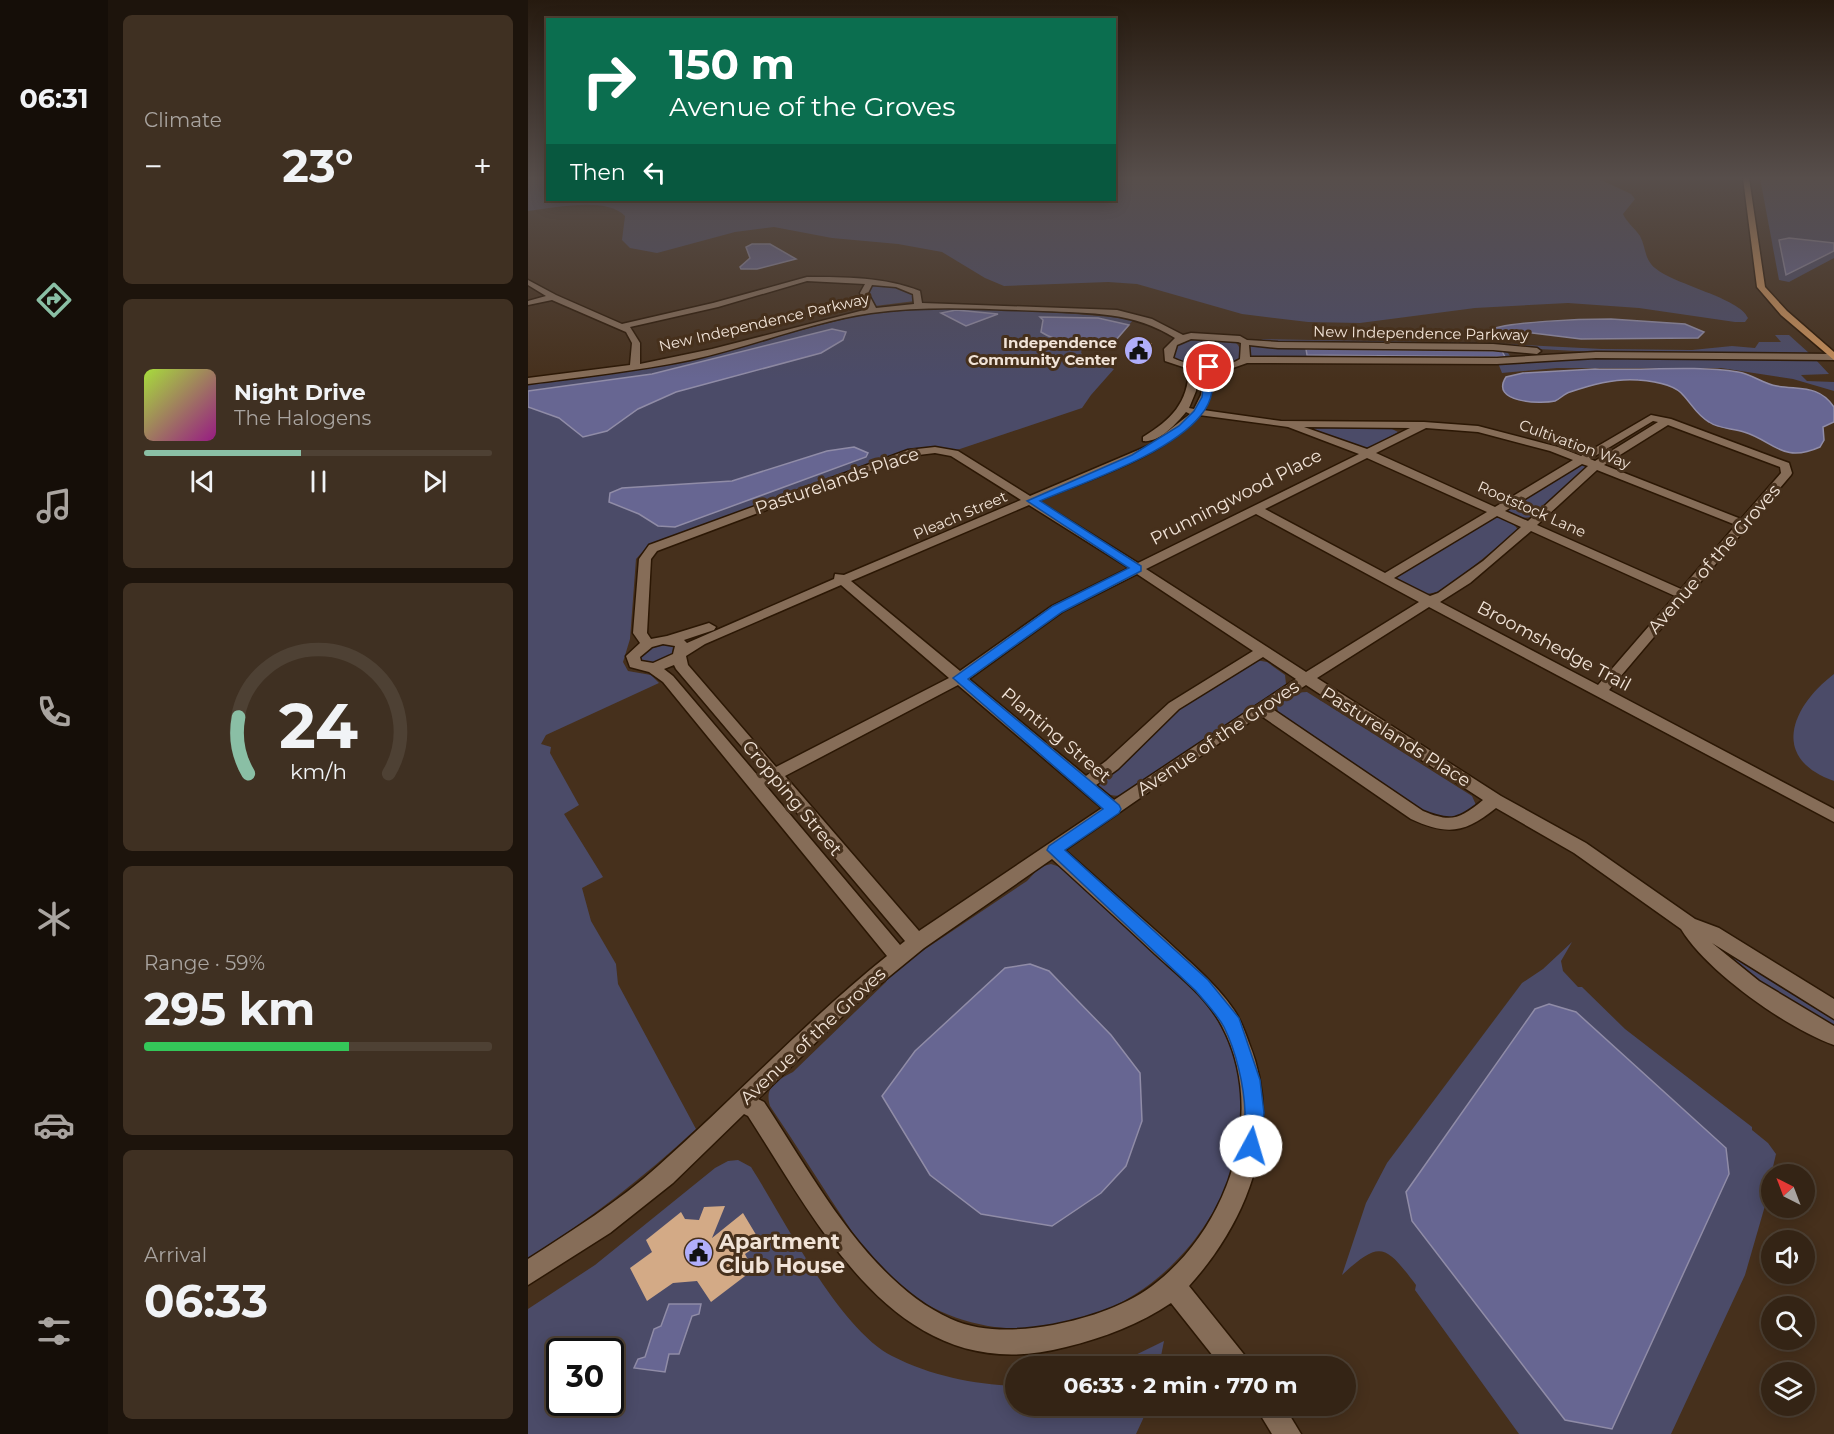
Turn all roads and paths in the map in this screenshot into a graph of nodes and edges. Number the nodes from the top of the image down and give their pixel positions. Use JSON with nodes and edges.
{"nodes":[{"id":1,"x":1755,"y":245,"type":"edge"},
{"id":2,"x":528,"y":282,"type":"edge"},
{"id":3,"x":870,"y":282,"type":"junction"},
{"id":4,"x":553,"y":297,"type":"junction"},
{"id":5,"x":528,"y":303,"type":"edge"},
{"id":6,"x":918,"y":307,"type":"junction"},
{"id":7,"x":873,"y":311,"type":"junction"},
{"id":8,"x":623,"y":326,"type":"junction"},
{"id":9,"x":1181,"y":338,"type":"junction"},
{"id":10,"x":1245,"y":342,"type":"junction"},
{"id":11,"x":1504,"y":348,"type":"junction"},
{"id":12,"x":1596,"y":355,"type":"junction"},
{"id":13,"x":1834,"y":357,"type":"edge"},
{"id":14,"x":1245,"y":360,"type":"junction"},
{"id":15,"x":1510,"y":360,"type":"junction"},
{"id":16,"x":635,"y":367,"type":"junction"},
{"id":17,"x":1194,"y":367,"type":"junction"},
{"id":18,"x":1209,"y":367,"type":"junction"},
{"id":19,"x":528,"y":381,"type":"edge"},
{"id":20,"x":1184,"y":410,"type":"junction"},
{"id":21,"x":1198,"y":412,"type":"junction"},
{"id":22,"x":1661,"y":419,"type":"junction"},
{"id":23,"x":1281,"y":424,"type":"junction"},
{"id":24,"x":1424,"y":425,"type":"junction"},
{"id":25,"x":1368,"y":453,"type":"junction"},
{"id":26,"x":1582,"y":460,"type":"junction"},
{"id":27,"x":1595,"y":466,"type":"junction"},
{"id":28,"x":1027,"y":498,"type":"junction"},
{"id":29,"x":1255,"y":509,"type":"junction"},
{"id":30,"x":1495,"y":511,"type":"junction"},
{"id":31,"x":1744,"y":524,"type":"junction"},
{"id":32,"x":1528,"y":526,"type":"junction"},
{"id":33,"x":1137,"y":568,"type":"junction"},
{"id":34,"x":840,"y":578,"type":"junction"},
{"id":35,"x":1385,"y":578,"type":"junction"},
{"id":36,"x":1683,"y":595,"type":"junction"},
{"id":37,"x":1430,"y":602,"type":"junction"},
{"id":38,"x":670,"y":640,"type":"junction"},
{"id":39,"x":646,"y":644,"type":"junction"},
{"id":40,"x":1264,"y":650,"type":"junction"},
{"id":41,"x":680,"y":655,"type":"junction"},
{"id":42,"x":654,"y":668,"type":"junction"},
{"id":43,"x":960,"y":678,"type":"junction"},
{"id":44,"x":1305,"y":679,"type":"junction"},
{"id":45,"x":1600,"y":692,"type":"junction"},
{"id":46,"x":1260,"y":708,"type":"junction"},
{"id":47,"x":774,"y":775,"type":"junction"},
{"id":48,"x":755,"y":785,"type":"junction"},
{"id":49,"x":1085,"y":785,"type":"junction"},
{"id":50,"x":1495,"y":800,"type":"junction"},
{"id":51,"x":1114,"y":809,"type":"junction"},
{"id":52,"x":1834,"y":816,"type":"edge"},
{"id":53,"x":1054,"y":850,"type":"junction"},
{"id":54,"x":1688,"y":924,"type":"junction"},
{"id":55,"x":917,"y":942,"type":"junction"},
{"id":56,"x":898,"y":956,"type":"junction"},
{"id":57,"x":1834,"y":1010,"type":"edge"},
{"id":58,"x":1834,"y":1036,"type":"edge"},
{"id":59,"x":743,"y":1102,"type":"junction"},
{"id":60,"x":528,"y":1273,"type":"edge"},
{"id":61,"x":1173,"y":1286,"type":"junction"},
{"id":62,"x":1229,"y":1356,"type":"edge"},
{"id":63,"x":1275,"y":1416,"type":"edge"},
{"id":64,"x":1288,"y":1434,"type":"edge"}],
"edges":[{"from":1,"to":13,"type":"main road"},
{"from":2,"to":4,"type":"street"},
{"from":3,"to":6,"type":"street"},
{"from":3,"to":7,"type":"street"},
{"from":3,"to":8,"type":"street"},
{"from":4,"to":5,"type":"street"},
{"from":4,"to":8,"type":"street"},
{"from":6,"to":7,"type":"street","name":"New Independence Parkway"},
{"from":6,"to":9,"type":"street","name":"New Independence Parkway"},
{"from":7,"to":16,"type":"street","name":"New Independence Parkway"},
{"from":8,"to":16,"type":"street"},
{"from":9,"to":10,"type":"street","name":"New Independence Parkway"},
{"from":9,"to":17,"type":"street"},
{"from":10,"to":11,"type":"street","name":"New Independence Parkway"},
{"from":10,"to":14,"type":"street"},
{"from":11,"to":12,"type":"street","name":"New Independence Parkway"},
{"from":11,"to":15,"type":"street"},
{"from":12,"to":13,"type":"street","name":"New Independence Parkway"},
{"from":12,"to":15,"type":"street","name":"New Independence Parkway"},
{"from":14,"to":15,"type":"street","name":"New Independence Parkway"},
{"from":14,"to":18,"type":"street","name":"New Independence Parkway"},
{"from":16,"to":19,"type":"street","name":"New Independence Parkway"},
{"from":17,"to":18,"type":"street","name":"New Independence Parkway"},
{"from":17,"to":20,"type":"street","name":"Pleach Street"},
{"from":18,"to":21,"type":"street","name":"Pleach Street"},
{"from":20,"to":21,"type":"street","name":"Cultivation Way"},
{"from":20,"to":28,"type":"street","name":"Pleach Street"},
{"from":21,"to":23,"type":"street","name":"Cultivation Way"},
{"from":21,"to":28,"type":"street","name":"Pleach Street"},
{"from":22,"to":26,"type":"street"},
{"from":22,"to":27,"type":"street","name":"Avenue of the Groves"},
{"from":22,"to":31,"type":"street","name":"Avenue of the Groves"},
{"from":23,"to":24,"type":"street","name":"Cultivation Way"},
{"from":23,"to":25,"type":"street","name":"Cultivation Way"},
{"from":24,"to":25,"type":"street","name":"Prunningwood Place"},
{"from":24,"to":26,"type":"street","name":"Cultivation Way"},
{"from":25,"to":29,"type":"street","name":"Prunningwood Place"},
{"from":25,"to":30,"type":"street","name":"Rootstock Lane"},
{"from":26,"to":27,"type":"street","name":"Cultivation Way"},
{"from":26,"to":30,"type":"street"},
{"from":27,"to":31,"type":"street","name":"Cultivation Way"},
{"from":27,"to":32,"type":"street","name":"Avenue of the Groves"},
{"from":28,"to":33,"type":"street","name":"Pasturelands Place"},
{"from":28,"to":34,"type":"street","name":"Pleach Street"},
{"from":28,"to":39,"type":"street","name":"Pasturelands Place"},
{"from":29,"to":33,"type":"street","name":"Prunningwood Place"},
{"from":29,"to":35,"type":"street","name":"Broomshedge Trail"},
{"from":30,"to":32,"type":"street","name":"Rootstock Lane"},
{"from":30,"to":35,"type":"street"},
{"from":31,"to":36,"type":"street","name":"Avenue of the Groves"},
{"from":32,"to":36,"type":"street","name":"Rootstock Lane"},
{"from":32,"to":37,"type":"street","name":"Avenue of the Groves"},
{"from":33,"to":40,"type":"street","name":"Pasturelands Place"},
{"from":33,"to":43,"type":"street","name":"Prunningwood Place"},
{"from":34,"to":38,"type":"street","name":"Pleach Street"},
{"from":34,"to":41,"type":"street","name":"Pleach Street"},
{"from":34,"to":43,"type":"street","name":"Planting Street"},
{"from":35,"to":37,"type":"street","name":"Broomshedge Trail"},
{"from":36,"to":45,"type":"street","name":"Avenue of the Groves"},
{"from":37,"to":44,"type":"street","name":"Avenue of the Groves"},
{"from":37,"to":45,"type":"street","name":"Broomshedge Trail"},
{"from":38,"to":39,"type":"street","name":"Pleach Street"},
{"from":38,"to":41,"type":"street","name":"Cropping Street"},
{"from":39,"to":42,"type":"street","name":"Cropping Street"},
{"from":40,"to":44,"type":"street","name":"Pasturelands Place"},
{"from":40,"to":49,"type":"street"},
{"from":41,"to":42,"type":"street","name":"Pleach Street"},
{"from":41,"to":47,"type":"street","name":"Cropping Street"},
{"from":42,"to":48,"type":"street","name":"Cropping Street"},
{"from":43,"to":47,"type":"street","name":"Prunningwood Place"},
{"from":43,"to":49,"type":"street","name":"Planting Street"},
{"from":44,"to":46,"type":"street","name":"Avenue of the Groves"},
{"from":44,"to":50,"type":"street","name":"Pasturelands Place"},
{"from":45,"to":52,"type":"street","name":"Broomshedge Trail"},
{"from":46,"to":50,"type":"street","name":"Pasturelands Place"},
{"from":46,"to":51,"type":"street","name":"Avenue of the Groves"},
{"from":47,"to":48,"type":"street","name":"Prunningwood Place"},
{"from":47,"to":55,"type":"street","name":"Cropping Street"},
{"from":48,"to":56,"type":"street","name":"Cropping Street"},
{"from":49,"to":51,"type":"street","name":"Planting Street"},
{"from":50,"to":54,"type":"street","name":"Pasturelands Place"},
{"from":51,"to":53,"type":"street","name":"Avenue of the Groves"},
{"from":53,"to":55,"type":"street","name":"Avenue of the Groves"},
{"from":53,"to":61,"type":"street"},
{"from":54,"to":57,"type":"street","name":"Pasturelands Place"},
{"from":54,"to":58,"type":"street","name":"Pasturelands Place"},
{"from":55,"to":56,"type":"street","name":"Avenue of the Groves"},
{"from":56,"to":59,"type":"street","name":"Avenue of the Groves"},
{"from":59,"to":60,"type":"street","name":"Avenue of the Groves"},
{"from":59,"to":61,"type":"street"},
{"from":61,"to":62,"type":"street"},
{"from":63,"to":64,"type":"street"}]}
